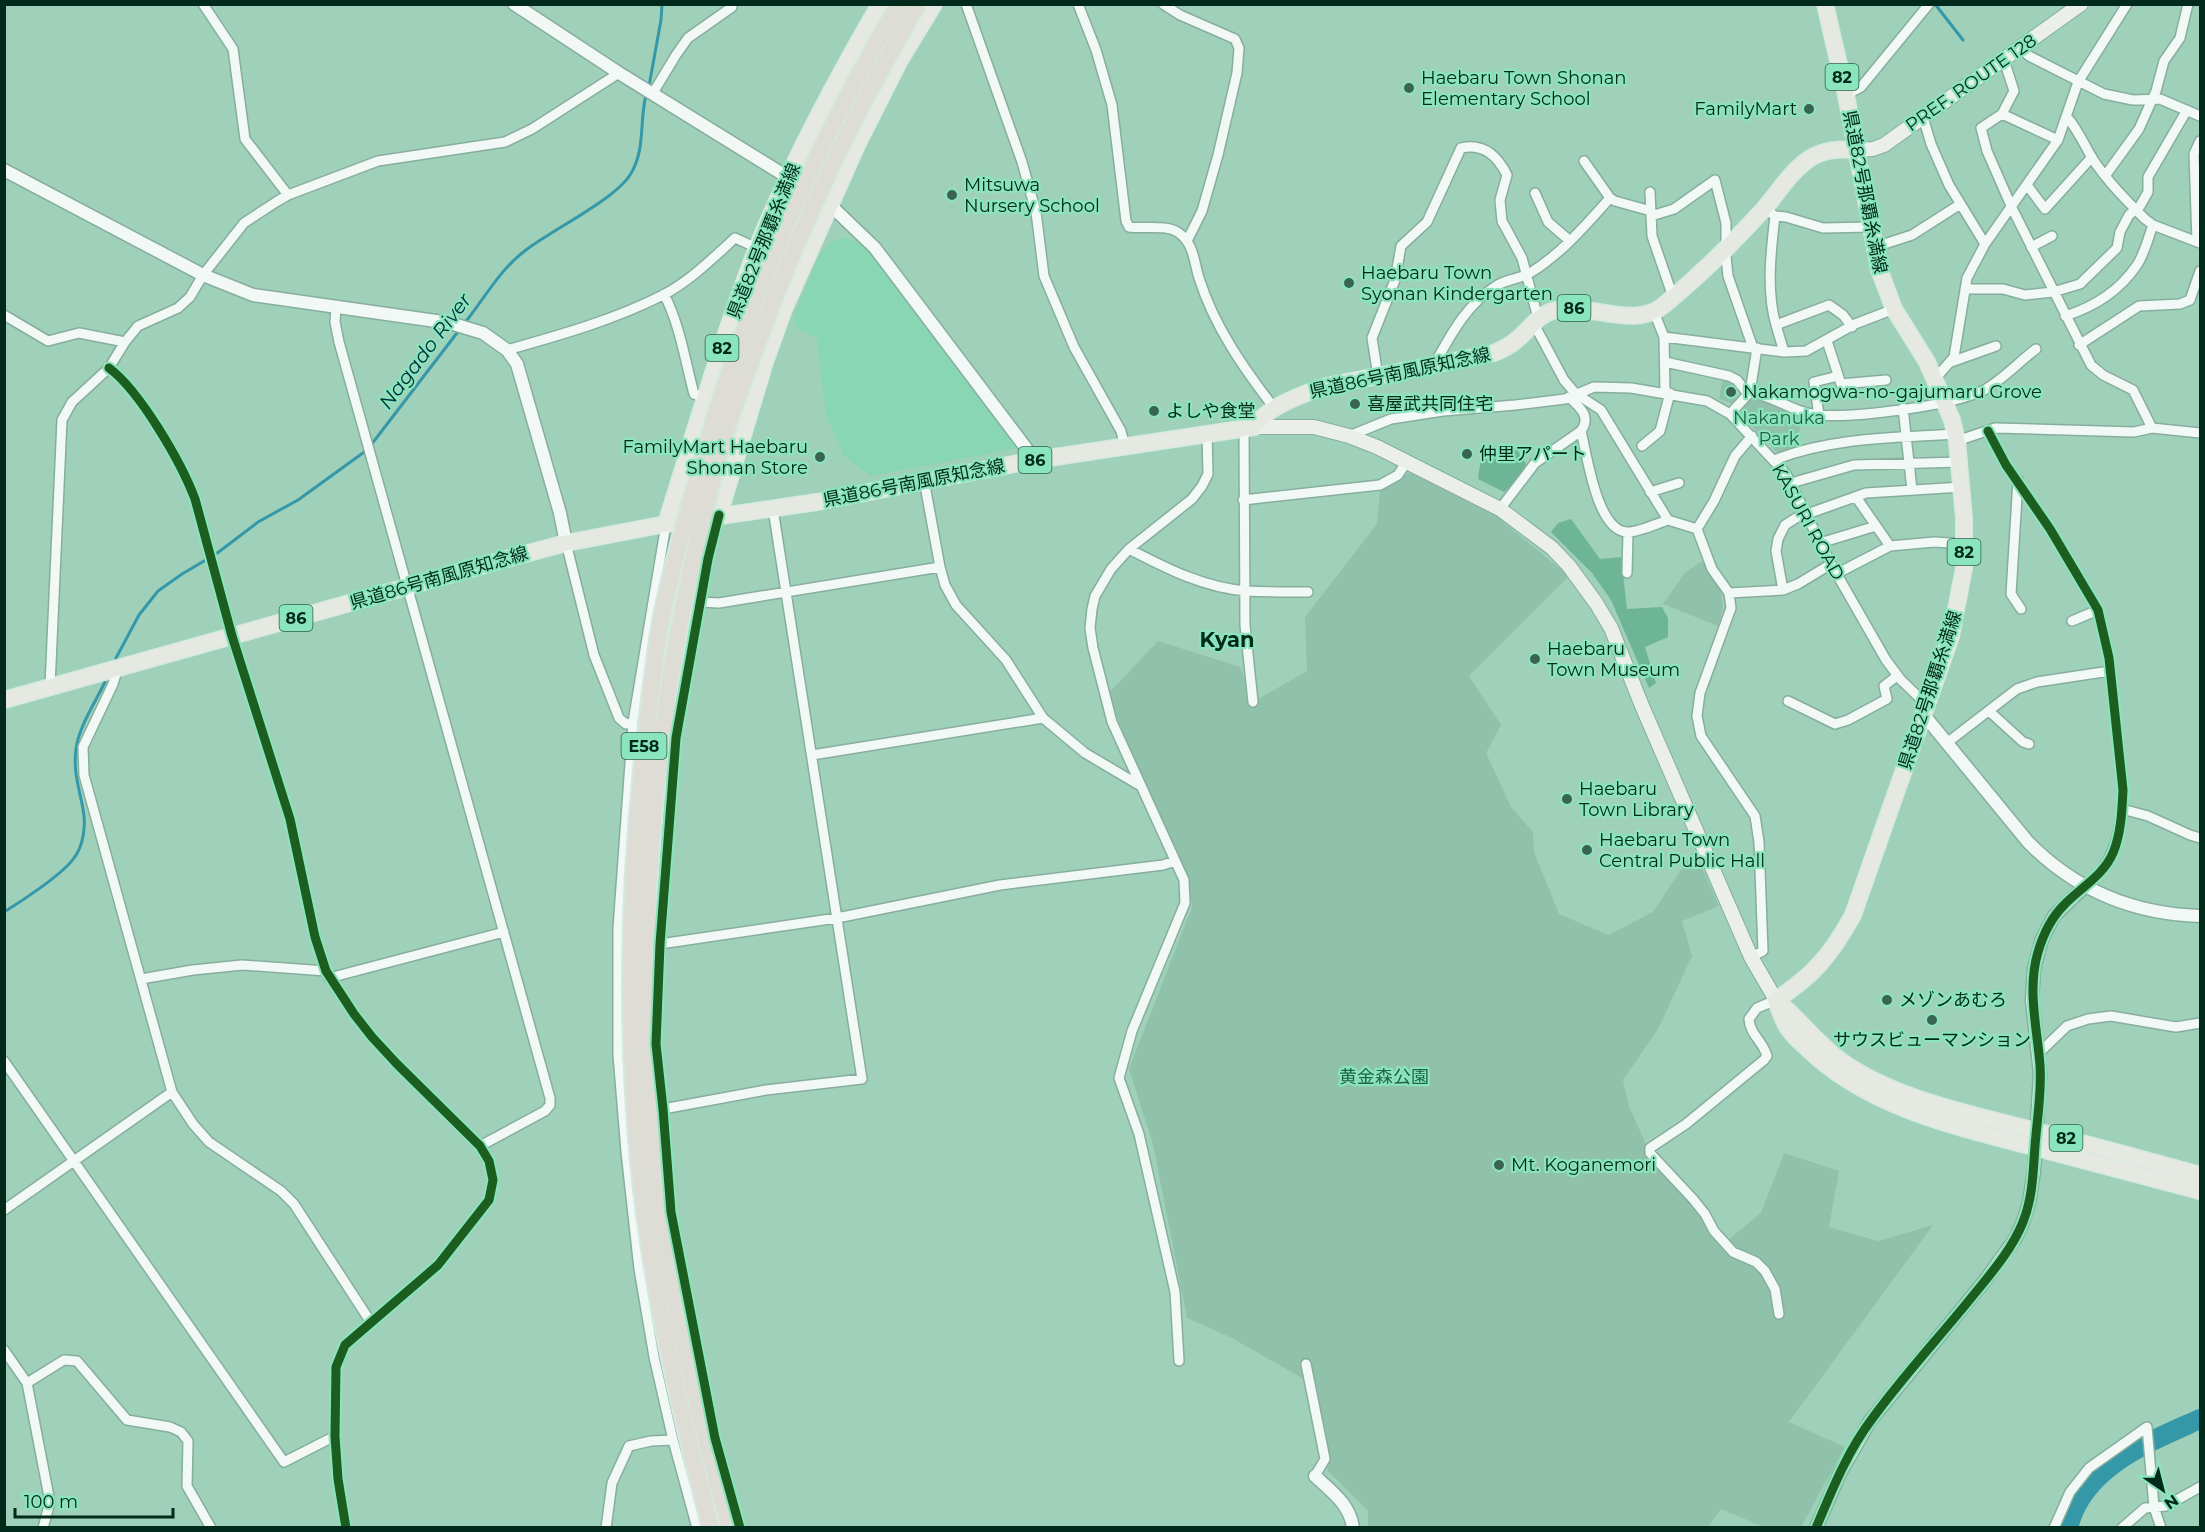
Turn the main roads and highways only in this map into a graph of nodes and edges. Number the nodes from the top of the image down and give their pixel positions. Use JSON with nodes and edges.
{"nodes":[{"id":1,"x":880,"y":4,"type":"edge"},
{"id":2,"x":899,"y":4,"type":"edge"},
{"id":3,"x":918,"y":4,"type":"edge"},
{"id":4,"x":934,"y":4,"type":"edge"},
{"id":5,"x":1825,"y":4,"type":"edge"},
{"id":6,"x":2081,"y":4,"type":"edge"},
{"id":7,"x":1857,"y":150,"type":"junction"},
{"id":8,"x":1249,"y":427,"type":"junction"},
{"id":9,"x":719,"y":515,"type":"junction"},
{"id":10,"x":666,"y":524,"type":"junction"},
{"id":11,"x":4,"y":700,"type":"edge"},
{"id":12,"x":1776,"y":1000,"type":"junction"},
{"id":13,"x":2200,"y":1175,"type":"edge"},
{"id":14,"x":2200,"y":1191,"type":"edge"},
{"id":15,"x":711,"y":1527,"type":"edge"},
{"id":16,"x":730,"y":1527,"type":"edge"}],
"edges":[{"from":1,"to":10,"type":"main road","name":"県道82号那覇糸満線","number":"82"},
{"from":2,"to":15,"type":"highway","number":"E58","bridge":true},
{"from":3,"to":16,"type":"highway","number":"E58","bridge":true},
{"from":4,"to":9,"type":"main road","number":"82"},
{"from":5,"to":7,"type":"main road","name":"県道82号那覇糸満線","number":"82"},
{"from":6,"to":7,"type":"main road","name":"PREF. ROUTE 128"},
{"from":7,"to":8,"type":"main road","name":"県道86号南風原知念線","number":"86"},
{"from":7,"to":12,"type":"main road","name":"県道82号那覇糸満線","number":"82"},
{"from":8,"to":9,"type":"main road","name":"県道86号南風原知念線","number":"86"},
{"from":8,"to":12,"type":"main road"},
{"from":9,"to":10,"type":"main road","name":"県道86号南風原知念線","number":"86"},
{"from":10,"to":11,"type":"main road","name":"県道86号南風原知念線","number":"86"},
{"from":12,"to":13,"type":"main road","number":"82"},
{"from":12,"to":14,"type":"main road","number":"82"}]}
